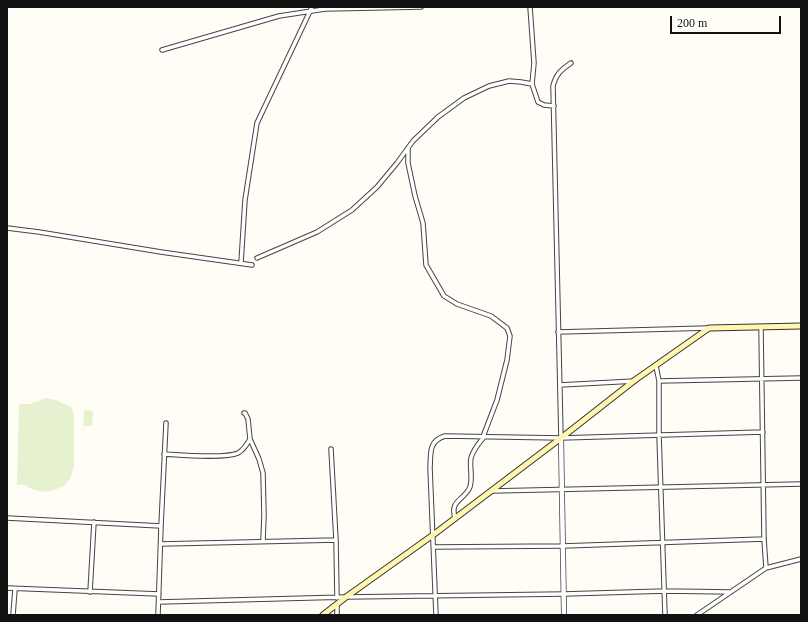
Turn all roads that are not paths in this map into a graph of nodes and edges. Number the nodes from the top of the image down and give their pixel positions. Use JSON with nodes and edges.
{"nodes":[{"id":1,"x":312,"y":7,"type":"edge"},
{"id":2,"x":420,"y":7,"type":"edge"},
{"id":3,"x":530,"y":7,"type":"edge"},
{"id":4,"x":309,"y":12,"type":"junction"},
{"id":5,"x":162,"y":50,"type":"dead end"},
{"id":6,"x":570,"y":63,"type":"dead end"},
{"id":7,"x":532,"y":84,"type":"junction"},
{"id":8,"x":554,"y":106,"type":"junction"},
{"id":9,"x":408,"y":148,"type":"junction"},
{"id":10,"x":7,"y":228,"type":"edge"},
{"id":11,"x":257,"y":258,"type":"dead end"},
{"id":12,"x":241,"y":264,"type":"junction"},
{"id":13,"x":252,"y":265,"type":"dead end"},
{"id":14,"x":801,"y":326,"type":"edge"},
{"id":15,"x":761,"y":327,"type":"junction"},
{"id":16,"x":709,"y":328,"type":"junction"},
{"id":17,"x":558,"y":332,"type":"junction"},
{"id":18,"x":656,"y":366,"type":"junction"},
{"id":19,"x":801,"y":378,"type":"edge"},
{"id":20,"x":762,"y":379,"type":"junction"},
{"id":21,"x":635,"y":380,"type":"junction"},
{"id":22,"x":658,"y":381,"type":"junction"},
{"id":23,"x":560,"y":385,"type":"junction"},
{"id":24,"x":244,"y":413,"type":"dead end"},
{"id":25,"x":166,"y":423,"type":"dead end"},
{"id":26,"x":763,"y":432,"type":"junction"},
{"id":27,"x":659,"y":435,"type":"junction"},
{"id":28,"x":484,"y":437,"type":"junction"},
{"id":29,"x":561,"y":438,"type":"junction"},
{"id":30,"x":250,"y":439,"type":"junction"},
{"id":31,"x":331,"y":449,"type":"dead end"},
{"id":32,"x":164,"y":454,"type":"junction"},
{"id":33,"x":801,"y":484,"type":"edge"},
{"id":34,"x":764,"y":485,"type":"junction"},
{"id":35,"x":661,"y":487,"type":"junction"},
{"id":36,"x":562,"y":489,"type":"junction"},
{"id":37,"x":491,"y":491,"type":"junction"},
{"id":38,"x":7,"y":518,"type":"edge"},
{"id":39,"x":455,"y":518,"type":"junction"},
{"id":40,"x":94,"y":522,"type":"junction"},
{"id":41,"x":161,"y":526,"type":"junction"},
{"id":42,"x":433,"y":534,"type":"junction"},
{"id":43,"x":764,"y":539,"type":"junction"},
{"id":44,"x":336,"y":540,"type":"junction"},
{"id":45,"x":263,"y":542,"type":"junction"},
{"id":46,"x":663,"y":543,"type":"junction"},
{"id":47,"x":161,"y":544,"type":"junction"},
{"id":48,"x":563,"y":546,"type":"junction"},
{"id":49,"x":434,"y":547,"type":"junction"},
{"id":50,"x":801,"y":559,"type":"edge"},
{"id":51,"x":766,"y":568,"type":"junction"},
{"id":52,"x":7,"y":588,"type":"edge"},
{"id":53,"x":15,"y":589,"type":"junction"},
{"id":54,"x":665,"y":591,"type":"junction"},
{"id":55,"x":90,"y":592,"type":"junction"},
{"id":56,"x":731,"y":592,"type":"junction"},
{"id":57,"x":159,"y":594,"type":"junction"},
{"id":58,"x":564,"y":594,"type":"junction"},
{"id":59,"x":436,"y":595,"type":"junction"},
{"id":60,"x":337,"y":597,"type":"junction"},
{"id":61,"x":346,"y":597,"type":"junction"},
{"id":62,"x":159,"y":602,"type":"junction"},
{"id":63,"x":337,"y":604,"type":"junction"},
{"id":64,"x":13,"y":615,"type":"edge"},
{"id":65,"x":158,"y":615,"type":"edge"},
{"id":66,"x":322,"y":615,"type":"edge"},
{"id":67,"x":337,"y":615,"type":"edge"},
{"id":68,"x":436,"y":615,"type":"edge"},
{"id":69,"x":564,"y":615,"type":"edge"},
{"id":70,"x":665,"y":615,"type":"edge"},
{"id":71,"x":697,"y":615,"type":"edge"}],
"edges":[{"from":1,"to":4,"type":"street"},
{"from":2,"to":4,"type":"street"},
{"from":3,"to":7,"type":"street"},
{"from":4,"to":5,"type":"street"},
{"from":4,"to":12,"type":"street"},
{"from":6,"to":8,"type":"street"},
{"from":7,"to":8,"type":"street"},
{"from":7,"to":9,"type":"street"},
{"from":8,"to":17,"type":"street"},
{"from":9,"to":11,"type":"street"},
{"from":9,"to":28,"type":"street"},
{"from":10,"to":12,"type":"street"},
{"from":12,"to":13,"type":"street"},
{"from":14,"to":15,"type":"main road"},
{"from":15,"to":16,"type":"main road"},
{"from":15,"to":20,"type":"street"},
{"from":16,"to":17,"type":"street"},
{"from":16,"to":18,"type":"main road"},
{"from":17,"to":23,"type":"street"},
{"from":18,"to":21,"type":"main road"},
{"from":18,"to":22,"type":"street"},
{"from":19,"to":20,"type":"street"},
{"from":20,"to":22,"type":"street"},
{"from":20,"to":26,"type":"street"},
{"from":21,"to":23,"type":"street"},
{"from":21,"to":29,"type":"main road"},
{"from":22,"to":27,"type":"street"},
{"from":23,"to":29,"type":"street"},
{"from":24,"to":30,"type":"street"},
{"from":25,"to":32,"type":"street"},
{"from":26,"to":27,"type":"street"},
{"from":26,"to":34,"type":"street"},
{"from":27,"to":29,"type":"street"},
{"from":27,"to":35,"type":"street"},
{"from":28,"to":29,"type":"street"},
{"from":28,"to":39,"type":"street"},
{"from":28,"to":42,"type":"street"},
{"from":29,"to":36,"type":"street"},
{"from":29,"to":37,"type":"main road"},
{"from":30,"to":32,"type":"street"},
{"from":30,"to":45,"type":"street"},
{"from":31,"to":44,"type":"street"},
{"from":32,"to":41,"type":"street"},
{"from":33,"to":34,"type":"street"},
{"from":34,"to":35,"type":"street"},
{"from":34,"to":43,"type":"street"},
{"from":35,"to":36,"type":"street"},
{"from":35,"to":46,"type":"street"},
{"from":36,"to":37,"type":"street"},
{"from":36,"to":48,"type":"street"},
{"from":37,"to":39,"type":"main road"},
{"from":38,"to":40,"type":"street"},
{"from":39,"to":42,"type":"main road"},
{"from":40,"to":41,"type":"street"},
{"from":40,"to":55,"type":"street"},
{"from":41,"to":47,"type":"street"},
{"from":42,"to":49,"type":"street"},
{"from":42,"to":61,"type":"main road"},
{"from":43,"to":46,"type":"street"},
{"from":43,"to":51,"type":"street"},
{"from":44,"to":45,"type":"street"},
{"from":44,"to":60,"type":"street"},
{"from":45,"to":47,"type":"street"},
{"from":46,"to":48,"type":"street"},
{"from":46,"to":54,"type":"street"},
{"from":47,"to":57,"type":"street"},
{"from":48,"to":49,"type":"street"},
{"from":48,"to":58,"type":"street"},
{"from":49,"to":59,"type":"street"},
{"from":50,"to":51,"type":"street"},
{"from":51,"to":56,"type":"street"},
{"from":52,"to":53,"type":"street"},
{"from":53,"to":55,"type":"street"},
{"from":53,"to":64,"type":"street"},
{"from":54,"to":56,"type":"street"},
{"from":54,"to":58,"type":"street"},
{"from":54,"to":70,"type":"street"},
{"from":55,"to":57,"type":"street"},
{"from":56,"to":71,"type":"street"},
{"from":57,"to":62,"type":"street"},
{"from":58,"to":59,"type":"street"},
{"from":58,"to":69,"type":"street"},
{"from":59,"to":61,"type":"street"},
{"from":59,"to":68,"type":"street"},
{"from":60,"to":61,"type":"street"},
{"from":60,"to":62,"type":"street"},
{"from":60,"to":63,"type":"street"},
{"from":61,"to":63,"type":"main road"},
{"from":62,"to":65,"type":"street"},
{"from":63,"to":66,"type":"main road"},
{"from":63,"to":67,"type":"street"}]}
